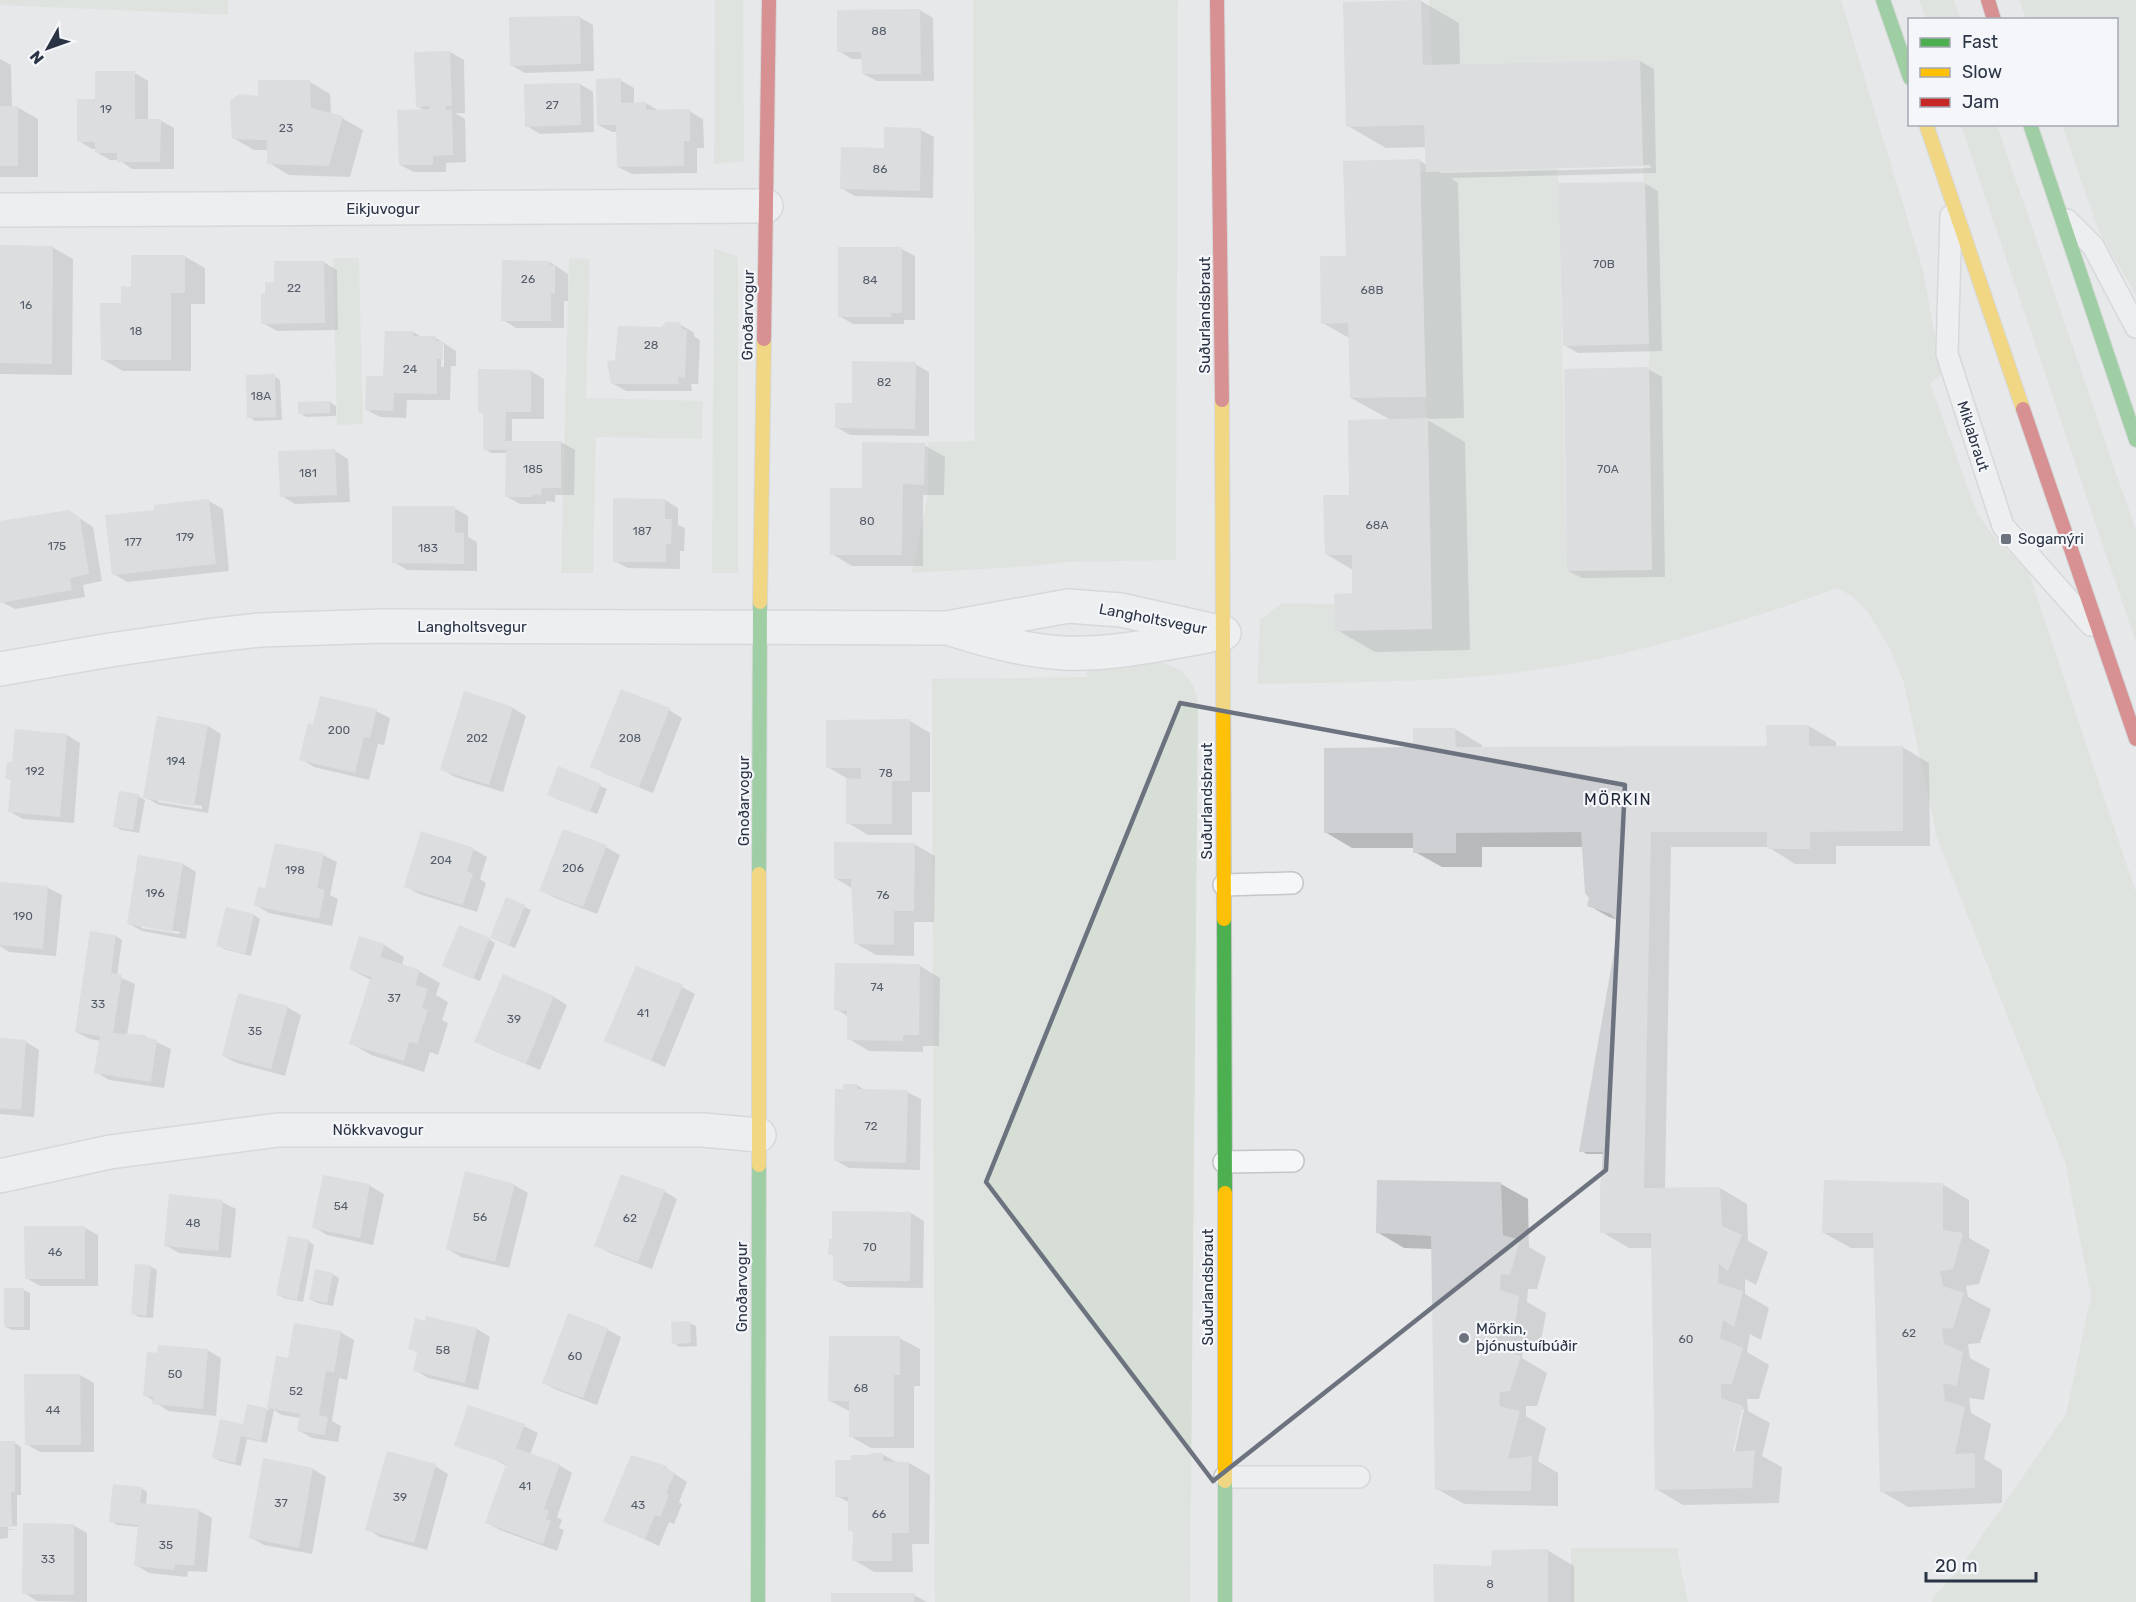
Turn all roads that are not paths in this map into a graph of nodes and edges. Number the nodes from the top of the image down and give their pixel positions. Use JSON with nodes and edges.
{"nodes":[{"id":1,"x":1217,"y":0,"type":"edge"},
{"id":2,"x":1882,"y":0,"type":"edge"},
{"id":3,"x":1988,"y":0,"type":"edge"},
{"id":4,"x":769,"y":1,"type":"edge"},
{"id":5,"x":1993,"y":18,"type":"edge"},
{"id":6,"x":1908,"y":72,"type":"edge"},
{"id":7,"x":1927,"y":126,"type":"edge"},
{"id":8,"x":2031,"y":126,"type":"edge"},
{"id":9,"x":1951,"y":197,"type":"junction"},
{"id":10,"x":766,"y":206,"type":"junction"},
{"id":11,"x":0,"y":210,"type":"edge"},
{"id":12,"x":2059,"y":212,"type":"junction"},
{"id":13,"x":2136,"y":327,"type":"edge"},
{"id":14,"x":2136,"y":440,"type":"edge"},
{"id":15,"x":761,"y":628,"type":"junction"},
{"id":16,"x":946,"y":628,"type":"junction"},
{"id":17,"x":1224,"y":633,"type":"junction"},
{"id":18,"x":2101,"y":638,"type":"junction"},
{"id":19,"x":0,"y":669,"type":"edge"},
{"id":20,"x":2136,"y":739,"type":"edge"},
{"id":21,"x":1292,"y":883,"type":"dead end"},
{"id":22,"x":1224,"y":885,"type":"junction"},
{"id":23,"x":759,"y":1134,"type":"junction"},
{"id":24,"x":1293,"y":1161,"type":"dead end"},
{"id":25,"x":1224,"y":1162,"type":"junction"},
{"id":26,"x":0,"y":1176,"type":"edge"},
{"id":27,"x":1225,"y":1477,"type":"junction"},
{"id":28,"x":1359,"y":1477,"type":"dead end"},
{"id":29,"x":758,"y":1602,"type":"edge"},
{"id":30,"x":1225,"y":1602,"type":"edge"}],
"edges":[{"from":1,"to":17,"type":"main road","name":"Suðurlandsbraut"},
{"from":2,"to":6,"type":"main road"},
{"from":3,"to":5,"type":"main road"},
{"from":4,"to":10,"type":"main road","name":"Gnoðarvogur"},
{"from":7,"to":9,"type":"main road","name":"Miklabraut"},
{"from":8,"to":12,"type":"main road"},
{"from":9,"to":18,"type":"main road","name":"Miklabraut"},
{"from":9,"to":18,"type":"lane","name":"Miklabraut"},
{"from":10,"to":11,"type":"street","name":"Eikjuvogur"},
{"from":10,"to":15,"type":"main road","name":"Gnoðarvogur"},
{"from":12,"to":13,"type":"lane"},
{"from":12,"to":14,"type":"main road"},
{"from":15,"to":16,"type":"street","name":"Langholtsvegur"},
{"from":15,"to":19,"type":"street","name":"Langholtsvegur"},
{"from":15,"to":23,"type":"main road","name":"Gnoðarvogur"},
{"from":16,"to":17,"type":"street","name":"Langholtsvegur"},
{"from":16,"to":17,"type":"street","name":"Langholtsvegur"},
{"from":17,"to":22,"type":"main road","name":"Suðurlandsbraut"},
{"from":18,"to":20,"type":"main road","name":"Miklabraut"},
{"from":21,"to":22,"type":"lane"},
{"from":22,"to":25,"type":"main road","name":"Suðurlandsbraut"},
{"from":23,"to":26,"type":"street","name":"Nökkvavogur"},
{"from":23,"to":29,"type":"main road","name":"Gnoðarvogur"},
{"from":24,"to":25,"type":"lane"},
{"from":25,"to":27,"type":"main road","name":"Suðurlandsbraut"},
{"from":27,"to":28,"type":"lane"},
{"from":27,"to":30,"type":"main road","name":"Suðurlandsbraut"}]}
